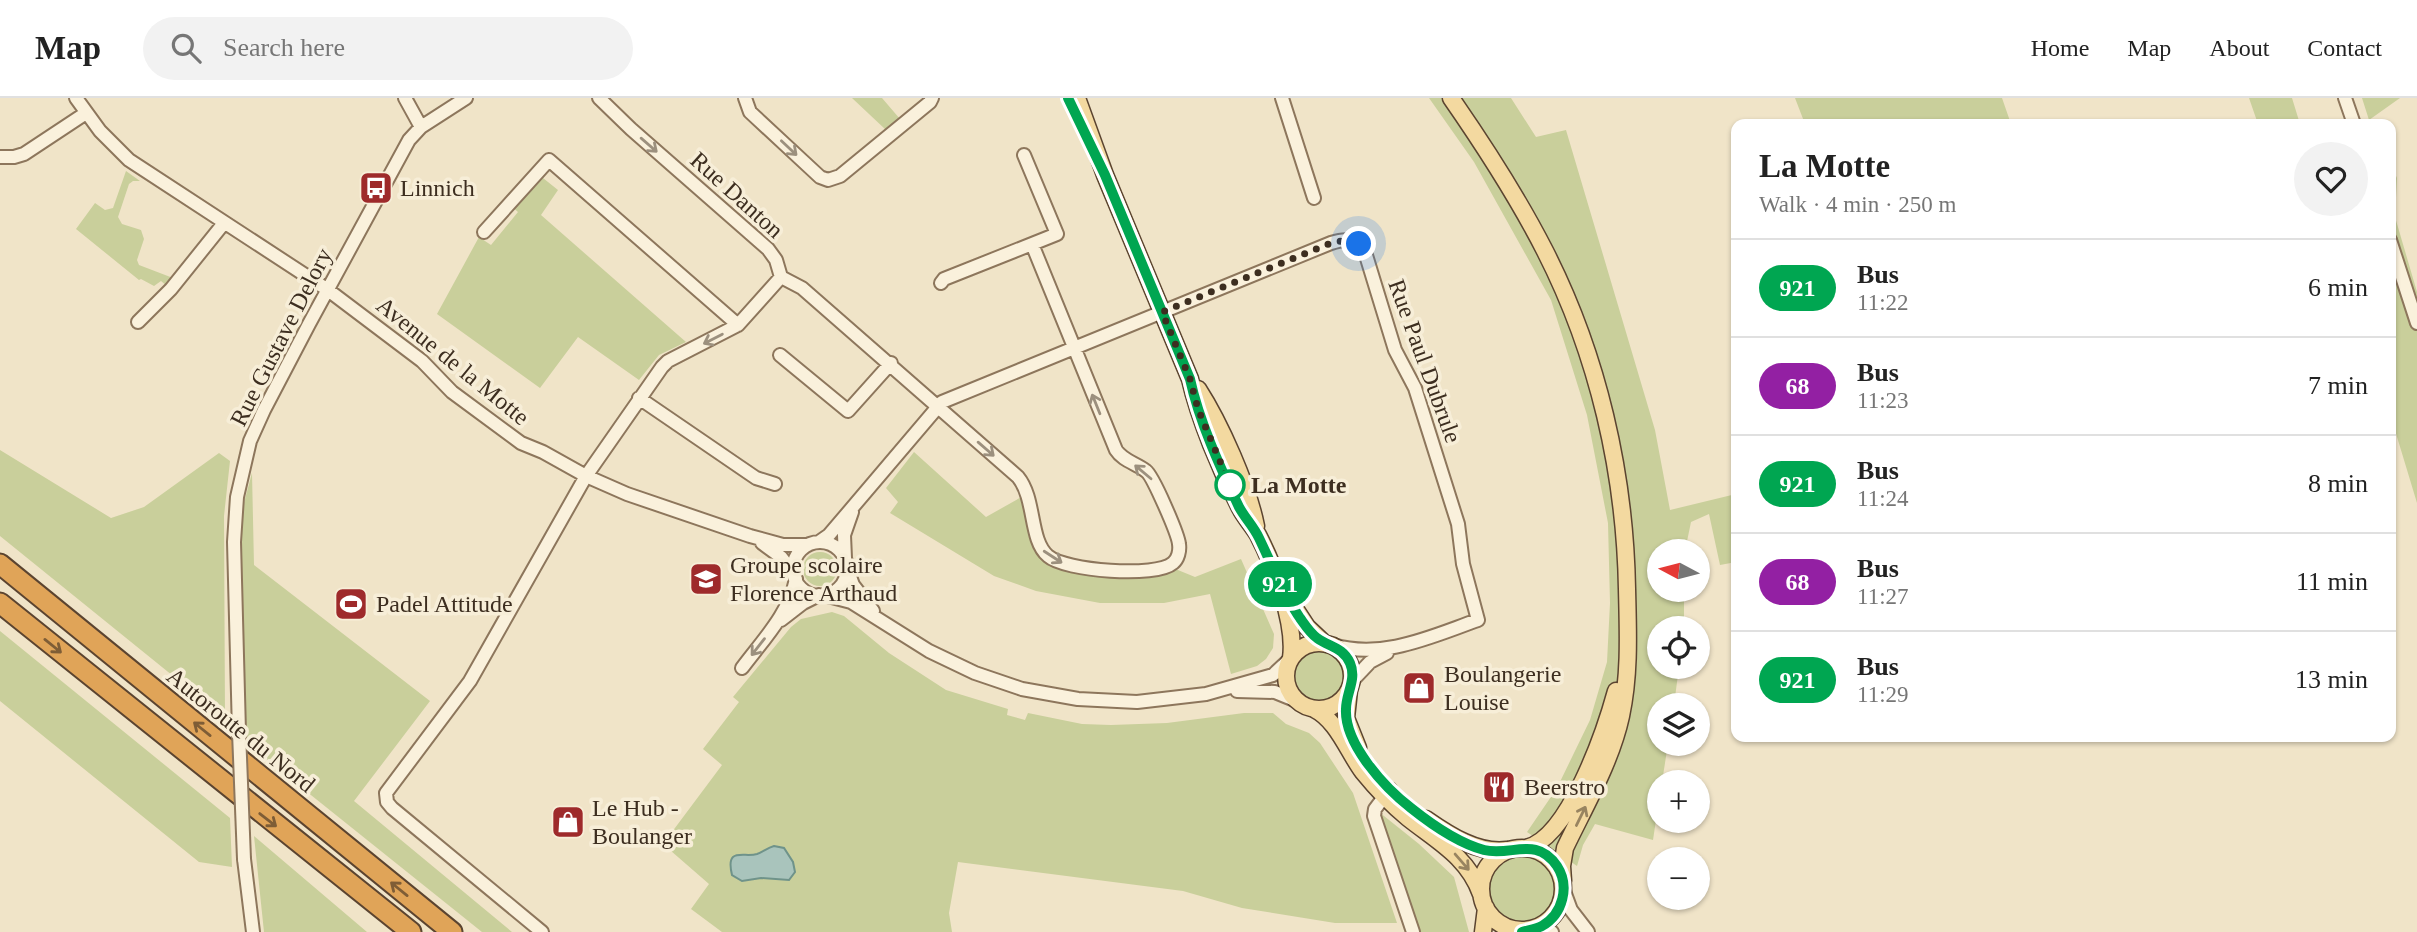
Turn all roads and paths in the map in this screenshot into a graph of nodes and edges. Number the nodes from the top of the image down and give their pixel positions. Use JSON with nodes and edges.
{"nodes":[{"id":1,"x":76,"y":98,"type":"edge"},
{"id":2,"x":405,"y":98,"type":"edge"},
{"id":3,"x":466,"y":98,"type":"edge"},
{"id":4,"x":599,"y":98,"type":"edge"},
{"id":5,"x":745,"y":98,"type":"edge"},
{"id":6,"x":932,"y":98,"type":"edge"},
{"id":7,"x":1068,"y":98,"type":"edge"},
{"id":8,"x":1077,"y":98,"type":"edge"},
{"id":9,"x":1282,"y":98,"type":"edge"},
{"id":10,"x":1451,"y":98,"type":"edge"},
{"id":11,"x":2345,"y":98,"type":"edge"},
{"id":12,"x":86,"y":113,"type":"junction"},
{"id":13,"x":2352,"y":119,"type":"edge"},
{"id":14,"x":421,"y":127,"type":"junction"},
{"id":15,"x":1024,"y":156,"type":"dead end"},
{"id":16,"x":0,"y":157,"type":"edge"},
{"id":17,"x":1105,"y":175,"type":"junction"},
{"id":18,"x":1314,"y":198,"type":"dead end"},
{"id":19,"x":224,"y":223,"type":"junction"},
{"id":20,"x":484,"y":232,"type":"dead end"},
{"id":21,"x":1032,"y":244,"type":"junction"},
{"id":22,"x":2396,"y":258,"type":"edge"},
{"id":23,"x":781,"y":277,"type":"junction"},
{"id":24,"x":941,"y":283,"type":"dead end"},
{"id":25,"x":328,"y":290,"type":"junction"},
{"id":26,"x":1162,"y":312,"type":"junction"},
{"id":27,"x":138,"y":323,"type":"dead end"},
{"id":28,"x":2417,"y":323,"type":"edge"},
{"id":29,"x":738,"y":325,"type":"junction"},
{"id":30,"x":1073,"y":347,"type":"junction"},
{"id":31,"x":780,"y":355,"type":"dead end"},
{"id":32,"x":891,"y":363,"type":"junction"},
{"id":33,"x":639,"y":398,"type":"junction"},
{"id":34,"x":937,"y":407,"type":"junction"},
{"id":35,"x":586,"y":476,"type":"junction"},
{"id":36,"x":775,"y":484,"type":"dead end"},
{"id":37,"x":855,"y":505,"type":"junction"},
{"id":38,"x":750,"y":536,"type":"junction"},
{"id":39,"x":813,"y":544,"type":"junction"},
{"id":40,"x":846,"y":563,"type":"junction"},
{"id":41,"x":0,"y":564,"type":"edge"},
{"id":42,"x":1273,"y":571,"type":"junction"},
{"id":43,"x":795,"y":577,"type":"junction"},
{"id":44,"x":821,"y":595,"type":"junction"},
{"id":45,"x":1628,"y":602,"type":"junction"},
{"id":46,"x":0,"y":603,"type":"edge"},
{"id":47,"x":886,"y":624,"type":"junction"},
{"id":48,"x":775,"y":625,"type":"junction"},
{"id":49,"x":1329,"y":644,"type":"junction"},
{"id":50,"x":1401,"y":646,"type":"junction"},
{"id":51,"x":1291,"y":658,"type":"junction"},
{"id":52,"x":742,"y":668,"type":"dead end"},
{"id":53,"x":1351,"y":685,"type":"junction"},
{"id":54,"x":1206,"y":694,"type":"junction"},
{"id":55,"x":1297,"y":701,"type":"junction"},
{"id":56,"x":1314,"y":709,"type":"junction"},
{"id":57,"x":1388,"y":793,"type":"junction"},
{"id":58,"x":1518,"y":849,"type":"junction"},
{"id":59,"x":1563,"y":886,"type":"junction"},
{"id":60,"x":1484,"y":903,"type":"junction"},
{"id":61,"x":1534,"y":931,"type":"edge"},
{"id":62,"x":253,"y":932,"type":"edge"},
{"id":63,"x":411,"y":932,"type":"edge"},
{"id":64,"x":452,"y":932,"type":"edge"},
{"id":65,"x":542,"y":932,"type":"edge"},
{"id":66,"x":1413,"y":932,"type":"edge"},
{"id":67,"x":1483,"y":932,"type":"edge"},
{"id":68,"x":1587,"y":932,"type":"edge"}],
"edges":[{"from":1,"to":12,"type":"street","name":"Avenue de la Motte"},
{"from":2,"to":14,"type":"street"},
{"from":3,"to":14,"type":"street","name":"Rue Gustave Delory"},
{"from":4,"to":23,"type":"street","name":"Rue Danton","one_way":true},
{"from":5,"to":6,"type":"street","one_way":true},
{"from":7,"to":17,"type":"main road"},
{"from":8,"to":17,"type":"main road"},
{"from":9,"to":18,"type":"street"},
{"from":10,"to":45,"type":"main road"},
{"from":11,"to":13,"type":"street"},
{"from":12,"to":16,"type":"street"},
{"from":12,"to":19,"type":"street","name":"Avenue de la Motte"},
{"from":14,"to":25,"type":"street","name":"Rue Gustave Delory"},
{"from":15,"to":21,"type":"street"},
{"from":17,"to":26,"type":"main road"},
{"from":19,"to":25,"type":"street","name":"Avenue de la Motte"},
{"from":19,"to":27,"type":"street"},
{"from":20,"to":29,"type":"street"},
{"from":21,"to":24,"type":"street"},
{"from":21,"to":30,"type":"street"},
{"from":22,"to":28,"type":"street"},
{"from":23,"to":29,"type":"street"},
{"from":23,"to":32,"type":"street","name":"Rue Danton"},
{"from":25,"to":35,"type":"street","name":"Avenue de la Motte"},
{"from":25,"to":62,"type":"street","name":"Rue Gustave Delory","bridge":true},
{"from":26,"to":30,"type":"street"},
{"from":26,"to":42,"type":"main road"},
{"from":26,"to":50,"type":"street","name":"Rue Paul Dubrule"},
{"from":29,"to":33,"type":"street","one_way":true},
{"from":30,"to":34,"type":"street"},
{"from":34,"to":30,"type":"street","name":"Rue Danton","one_way":true},
{"from":31,"to":32,"type":"street"},
{"from":32,"to":34,"type":"street","name":"Rue Danton"},
{"from":33,"to":35,"type":"street"},
{"from":33,"to":36,"type":"street"},
{"from":34,"to":37,"type":"street"},
{"from":35,"to":38,"type":"street","name":"Avenue de la Motte"},
{"from":35,"to":65,"type":"street"},
{"from":37,"to":39,"type":"street"},
{"from":37,"to":40,"type":"street"},
{"from":38,"to":39,"type":"street","name":"Avenue de la Motte"},
{"from":38,"to":43,"type":"street","name":"Avenue de la Motte"},
{"from":39,"to":40,"type":"street"},
{"from":39,"to":43,"type":"street"},
{"from":40,"to":44,"type":"street"},
{"from":40,"to":47,"type":"street"},
{"from":64,"to":41,"type":"highway","name":"Autoroute du Nord","one_way":true},
{"from":42,"to":49,"type":"main road"},
{"from":42,"to":51,"type":"main road"},
{"from":43,"to":44,"type":"street"},
{"from":43,"to":48,"type":"street"},
{"from":44,"to":47,"type":"street"},
{"from":44,"to":48,"type":"street"},
{"from":45,"to":58,"type":"main road"},
{"from":59,"to":45,"type":"main road","one_way":true},
{"from":46,"to":63,"type":"highway","one_way":true},
{"from":47,"to":54,"type":"street"},
{"from":48,"to":52,"type":"street","one_way":true},
{"from":49,"to":50,"type":"street","name":"Rue Paul Dubrule"},
{"from":49,"to":51,"type":"main road"},
{"from":49,"to":53,"type":"main road"},
{"from":50,"to":53,"type":"street","name":"Rue Paul Dubrule"},
{"from":51,"to":54,"type":"street"},
{"from":51,"to":55,"type":"main road"},
{"from":53,"to":56,"type":"main road"},
{"from":53,"to":57,"type":"main road"},
{"from":54,"to":55,"type":"street"},
{"from":55,"to":56,"type":"main road"},
{"from":56,"to":57,"type":"main road"},
{"from":57,"to":58,"type":"main road"},
{"from":57,"to":60,"type":"main road","one_way":true},
{"from":57,"to":66,"type":"street"},
{"from":58,"to":59,"type":"main road"},
{"from":58,"to":60,"type":"main road"},
{"from":59,"to":61,"type":"main road"},
{"from":59,"to":68,"type":"street"},
{"from":60,"to":61,"type":"main road"},
{"from":60,"to":67,"type":"main road"}]}
